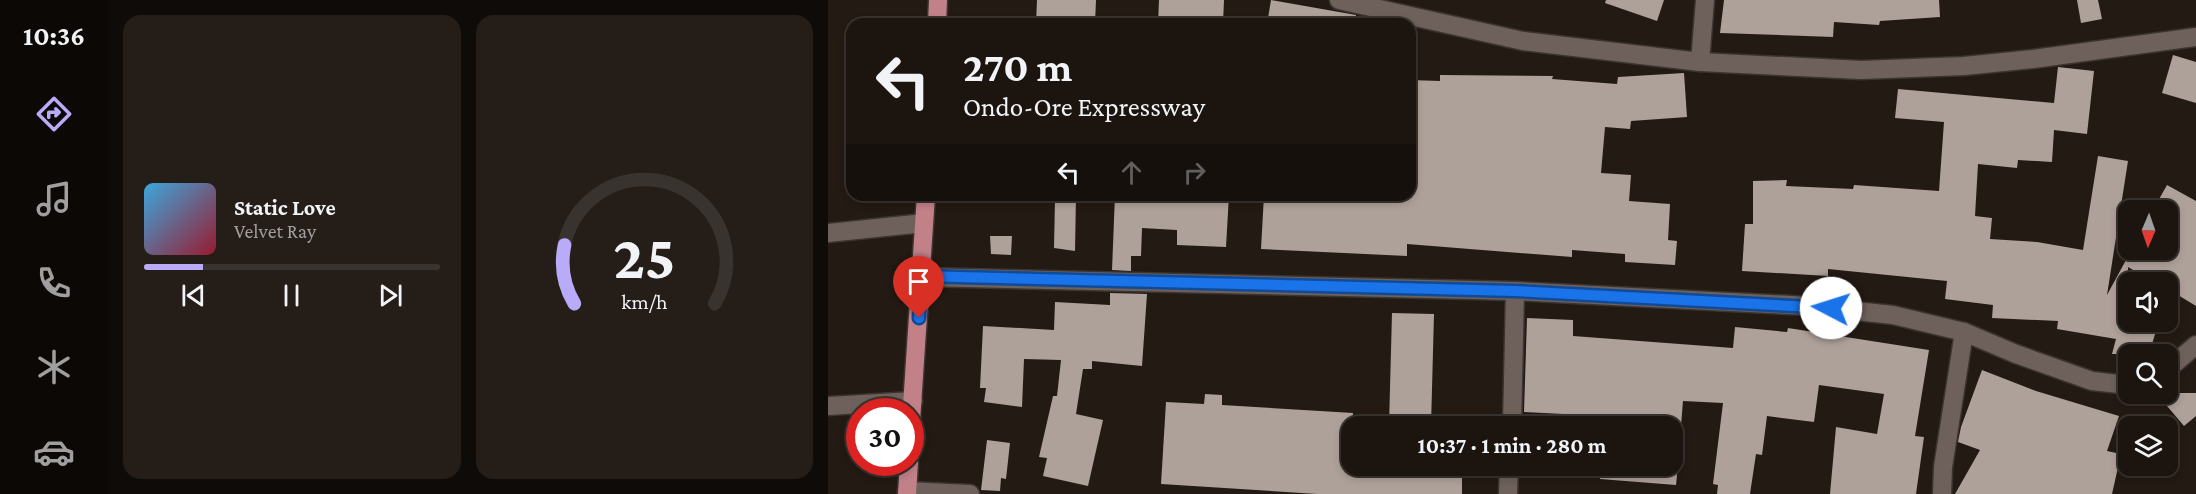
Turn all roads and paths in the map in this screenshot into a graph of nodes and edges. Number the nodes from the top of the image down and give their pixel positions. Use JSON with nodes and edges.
{"nodes":[{"id":1,"x":938,"y":0,"type":"edge"},
{"id":2,"x":1339,"y":0,"type":"edge"},
{"id":3,"x":1705,"y":0,"type":"edge"},
{"id":4,"x":937,"y":18,"type":"edge"},
{"id":5,"x":2196,"y":37,"type":"edge"},
{"id":6,"x":1700,"y":62,"type":"junction"},
{"id":7,"x":926,"y":201,"type":"edge"},
{"id":8,"x":924,"y":223,"type":"junction"},
{"id":9,"x":828,"y":233,"type":"edge"},
{"id":10,"x":921,"y":276,"type":"junction"},
{"id":11,"x":1515,"y":291,"type":"junction"},
{"id":12,"x":1965,"y":332,"type":"junction"},
{"id":13,"x":2196,"y":345,"type":"edge"},
{"id":14,"x":2178,"y":360,"type":"edge"},
{"id":15,"x":2118,"y":384,"type":"edge"},
{"id":16,"x":913,"y":398,"type":"edge"},
{"id":17,"x":846,"y":405,"type":"edge"},
{"id":18,"x":828,"y":406,"type":"edge"},
{"id":19,"x":1512,"y":416,"type":"edge"},
{"id":20,"x":908,"y":476,"type":"edge"},
{"id":21,"x":1509,"y":476,"type":"edge"},
{"id":22,"x":907,"y":492,"type":"edge"},
{"id":23,"x":970,"y":494,"type":"edge"},
{"id":24,"x":1508,"y":494,"type":"edge"},
{"id":25,"x":1942,"y":494,"type":"edge"}],
"edges":[{"from":1,"to":4,"type":"main road"},
{"from":2,"to":6,"type":"street"},
{"from":3,"to":6,"type":"street"},
{"from":5,"to":6,"type":"street"},
{"from":7,"to":8,"type":"main road"},
{"from":8,"to":9,"type":"street"},
{"from":8,"to":10,"type":"main road"},
{"from":10,"to":11,"type":"street"},
{"from":10,"to":16,"type":"main road"},
{"from":11,"to":12,"type":"street"},
{"from":11,"to":19,"type":"street"},
{"from":12,"to":15,"type":"street"},
{"from":12,"to":25,"type":"street"},
{"from":13,"to":14,"type":"street"},
{"from":17,"to":18,"type":"street"},
{"from":20,"to":22,"type":"main road"},
{"from":21,"to":24,"type":"street"},
{"from":22,"to":23,"type":"street"}]}
